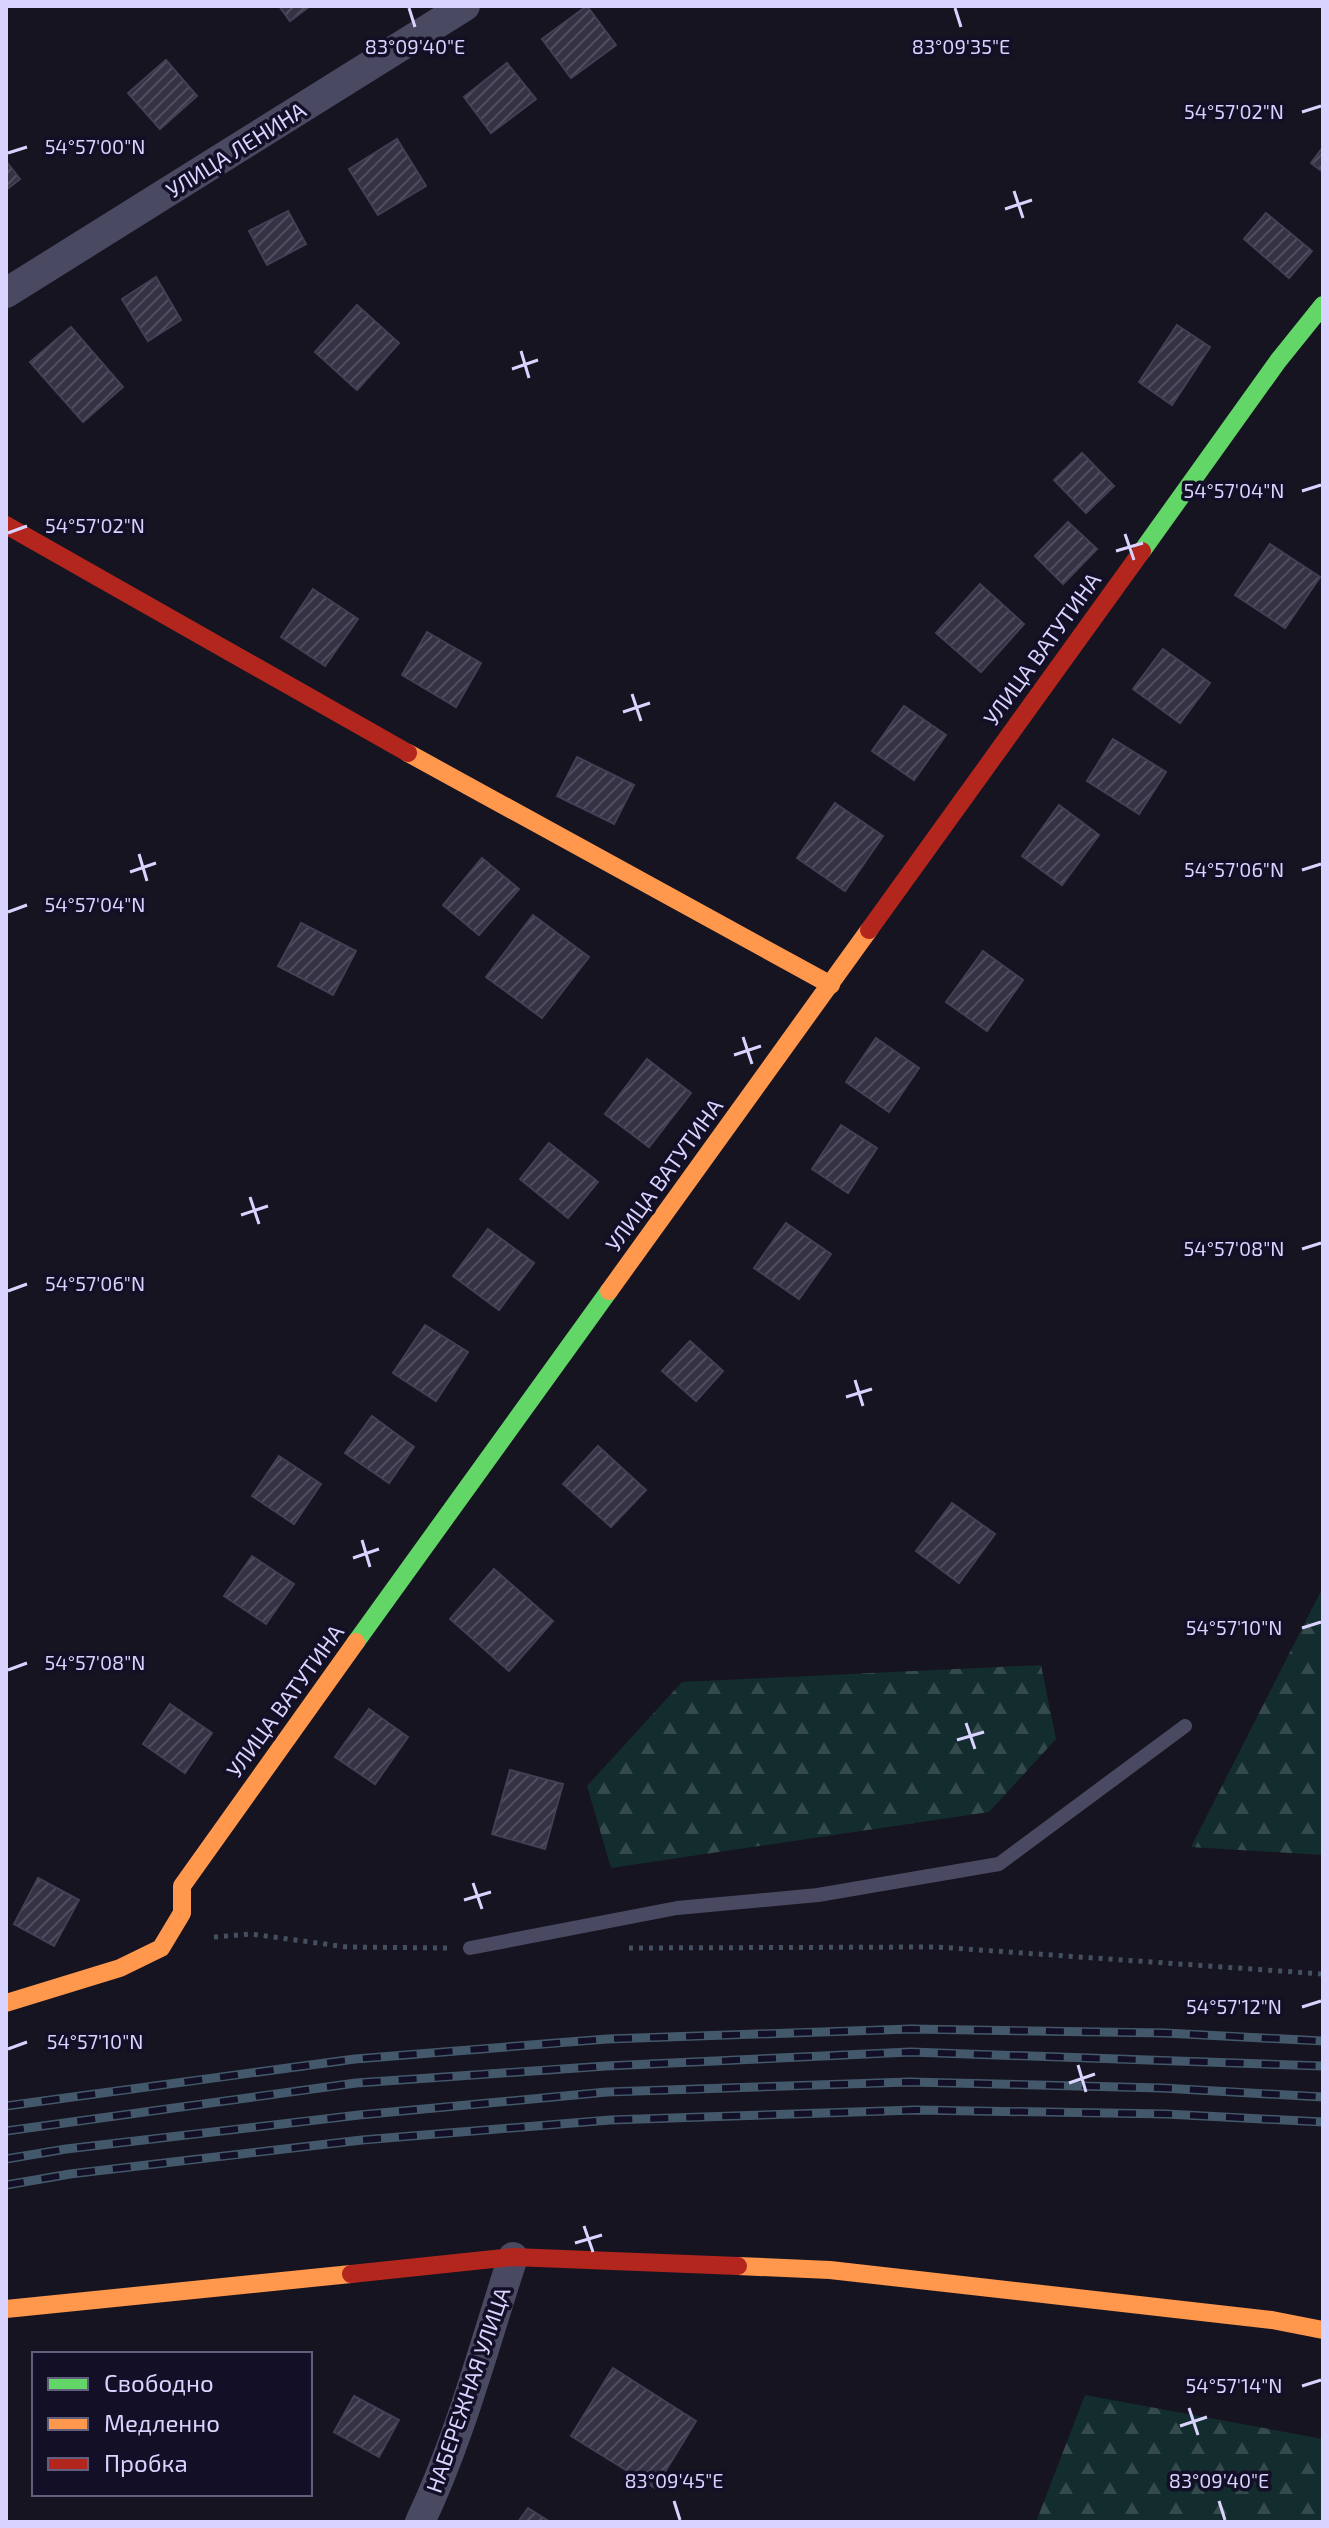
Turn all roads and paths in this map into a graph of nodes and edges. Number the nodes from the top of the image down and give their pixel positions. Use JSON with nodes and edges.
{"nodes":[{"id":1,"x":465,"y":6,"type":"edge"},
{"id":2,"x":6,"y":293,"type":"edge"},
{"id":3,"x":1323,"y":305,"type":"edge"},
{"id":4,"x":6,"y":525,"type":"edge"},
{"id":5,"x":831,"y":985,"type":"junction"},
{"id":6,"x":1185,"y":1726,"type":"dead end"},
{"id":7,"x":169,"y":1935,"type":"junction"},
{"id":8,"x":470,"y":1948,"type":"joint"},
{"id":9,"x":626,"y":1948,"type":"dead end"},
{"id":10,"x":1323,"y":1974,"type":"edge"},
{"id":11,"x":6,"y":2003,"type":"edge"},
{"id":12,"x":513,"y":2257,"type":"junction"},
{"id":13,"x":6,"y":2309,"type":"edge"},
{"id":14,"x":1323,"y":2330,"type":"edge"},
{"id":15,"x":420,"y":2522,"type":"edge"}],
"edges":[{"from":1,"to":2,"type":"street","name":"УЛИЦА ЛЕНИНА"},
{"from":3,"to":5,"type":"street","name":"УЛИЦА ВАТУТИНА"},
{"from":4,"to":5,"type":"street"},
{"from":5,"to":7,"type":"street","name":"УЛИЦА ВАТУТИНА"},
{"from":6,"to":8,"type":"lane"},
{"from":7,"to":8,"type":"path"},
{"from":7,"to":11,"type":"street"},
{"from":9,"to":10,"type":"path"},
{"from":12,"to":13,"type":"street"},
{"from":12,"to":14,"type":"street"},
{"from":12,"to":15,"type":"street","name":"НАБЕРЕЖНАЯ УЛИЦА"}]}
